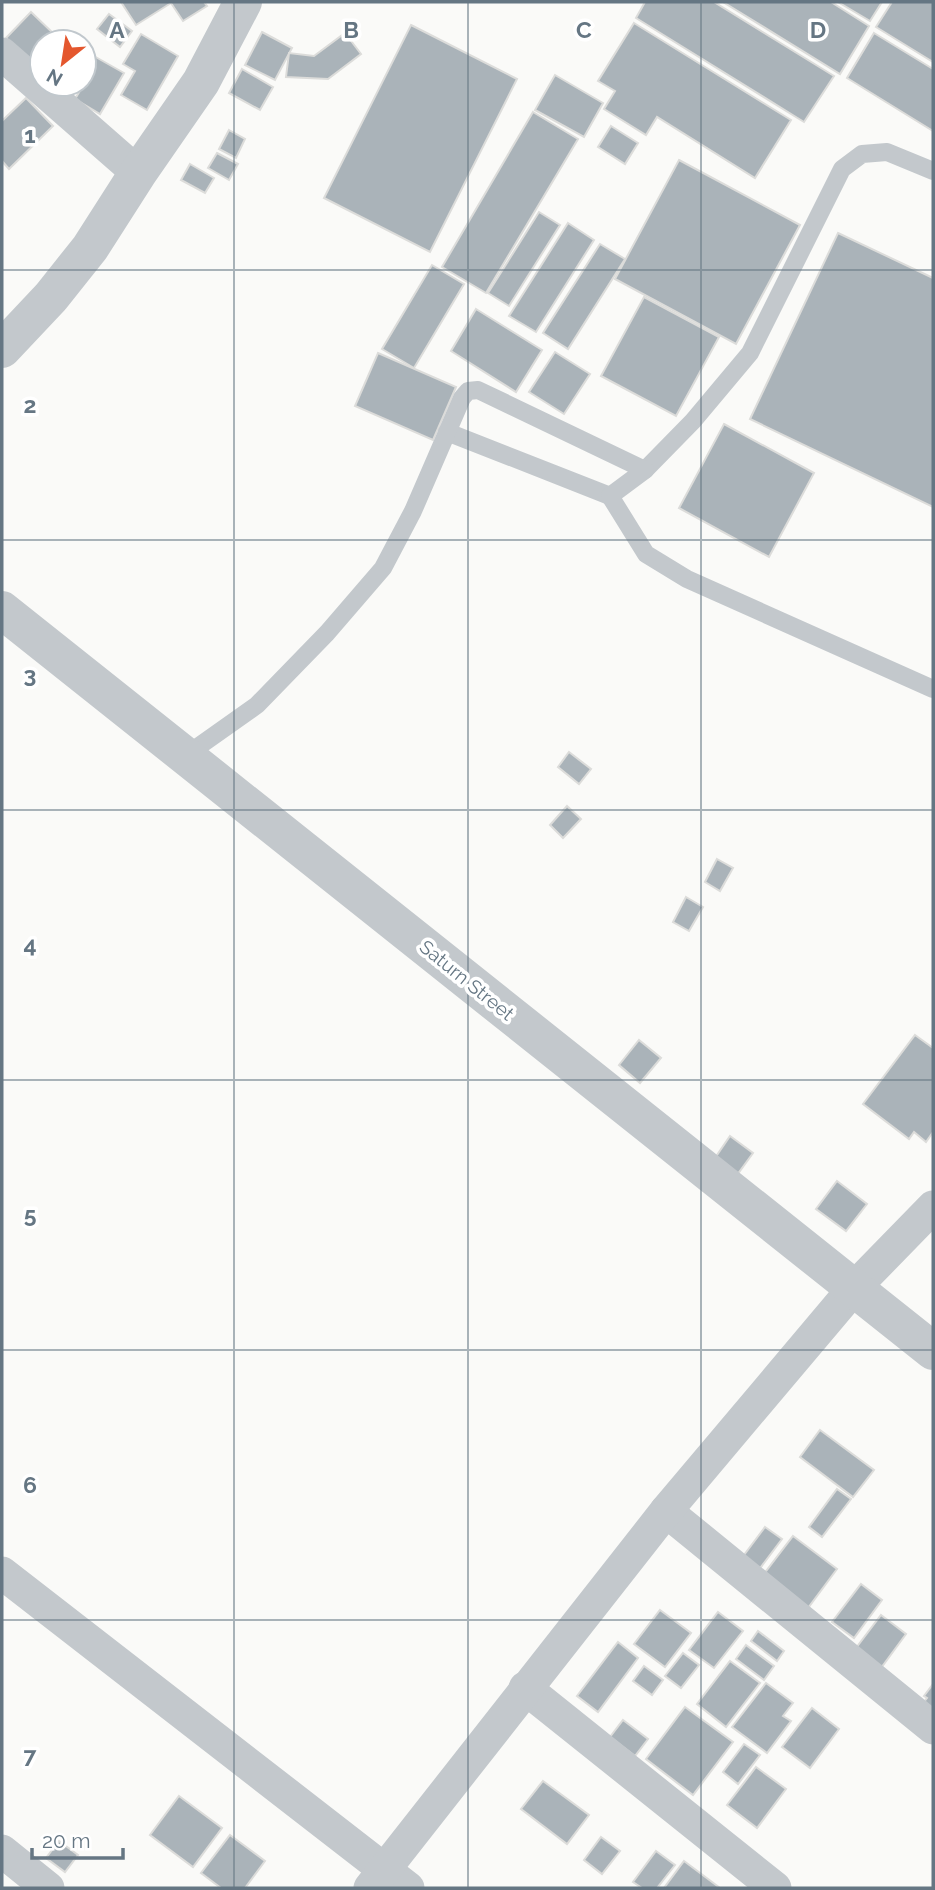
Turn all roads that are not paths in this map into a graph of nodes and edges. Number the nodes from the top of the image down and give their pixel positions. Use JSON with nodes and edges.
{"nodes":[{"id":1,"x":243,"y":2,"type":"edge"},
{"id":2,"x":2,"y":54,"type":"edge"},
{"id":3,"x":933,"y":171,"type":"edge"},
{"id":4,"x":138,"y":173,"type":"junction"},
{"id":5,"x":2,"y":349,"type":"edge"},
{"id":6,"x":447,"y":432,"type":"junction"},
{"id":7,"x":645,"y":470,"type":"junction"},
{"id":8,"x":610,"y":496,"type":"junction"},
{"id":9,"x":2,"y":610,"type":"edge"},
{"id":10,"x":933,"y":689,"type":"edge"},
{"id":11,"x":185,"y":756,"type":"junction"},
{"id":12,"x":933,"y":1207,"type":"edge"},
{"id":13,"x":854,"y":1288,"type":"junction"},
{"id":14,"x":933,"y":1351,"type":"edge"},
{"id":15,"x":666,"y":1510,"type":"junction"},
{"id":16,"x":2,"y":1573,"type":"edge"},
{"id":17,"x":525,"y":1688,"type":"junction"},
{"id":18,"x":933,"y":1728,"type":"edge"},
{"id":19,"x":2,"y":1851,"type":"edge"},
{"id":20,"x":387,"y":1882,"type":"edge"},
{"id":21,"x":48,"y":1888,"type":"edge"},
{"id":22,"x":775,"y":1888,"type":"edge"}],
"edges":[{"from":1,"to":4,"type":"street"},
{"from":2,"to":4,"type":"street"},
{"from":3,"to":7,"type":"lane"},
{"from":4,"to":5,"type":"street"},
{"from":6,"to":7,"type":"lane"},
{"from":6,"to":8,"type":"lane"},
{"from":6,"to":11,"type":"lane"},
{"from":7,"to":8,"type":"lane"},
{"from":8,"to":10,"type":"lane"},
{"from":9,"to":11,"type":"street","name":"Saturn Street"},
{"from":11,"to":13,"type":"street","name":"Saturn Street"},
{"from":12,"to":13,"type":"street"},
{"from":13,"to":14,"type":"street","name":"Saturn Street"},
{"from":13,"to":15,"type":"street"},
{"from":15,"to":17,"type":"street"},
{"from":15,"to":18,"type":"street"},
{"from":16,"to":20,"type":"street"},
{"from":17,"to":20,"type":"street"},
{"from":17,"to":22,"type":"street"},
{"from":19,"to":21,"type":"street"}]}
